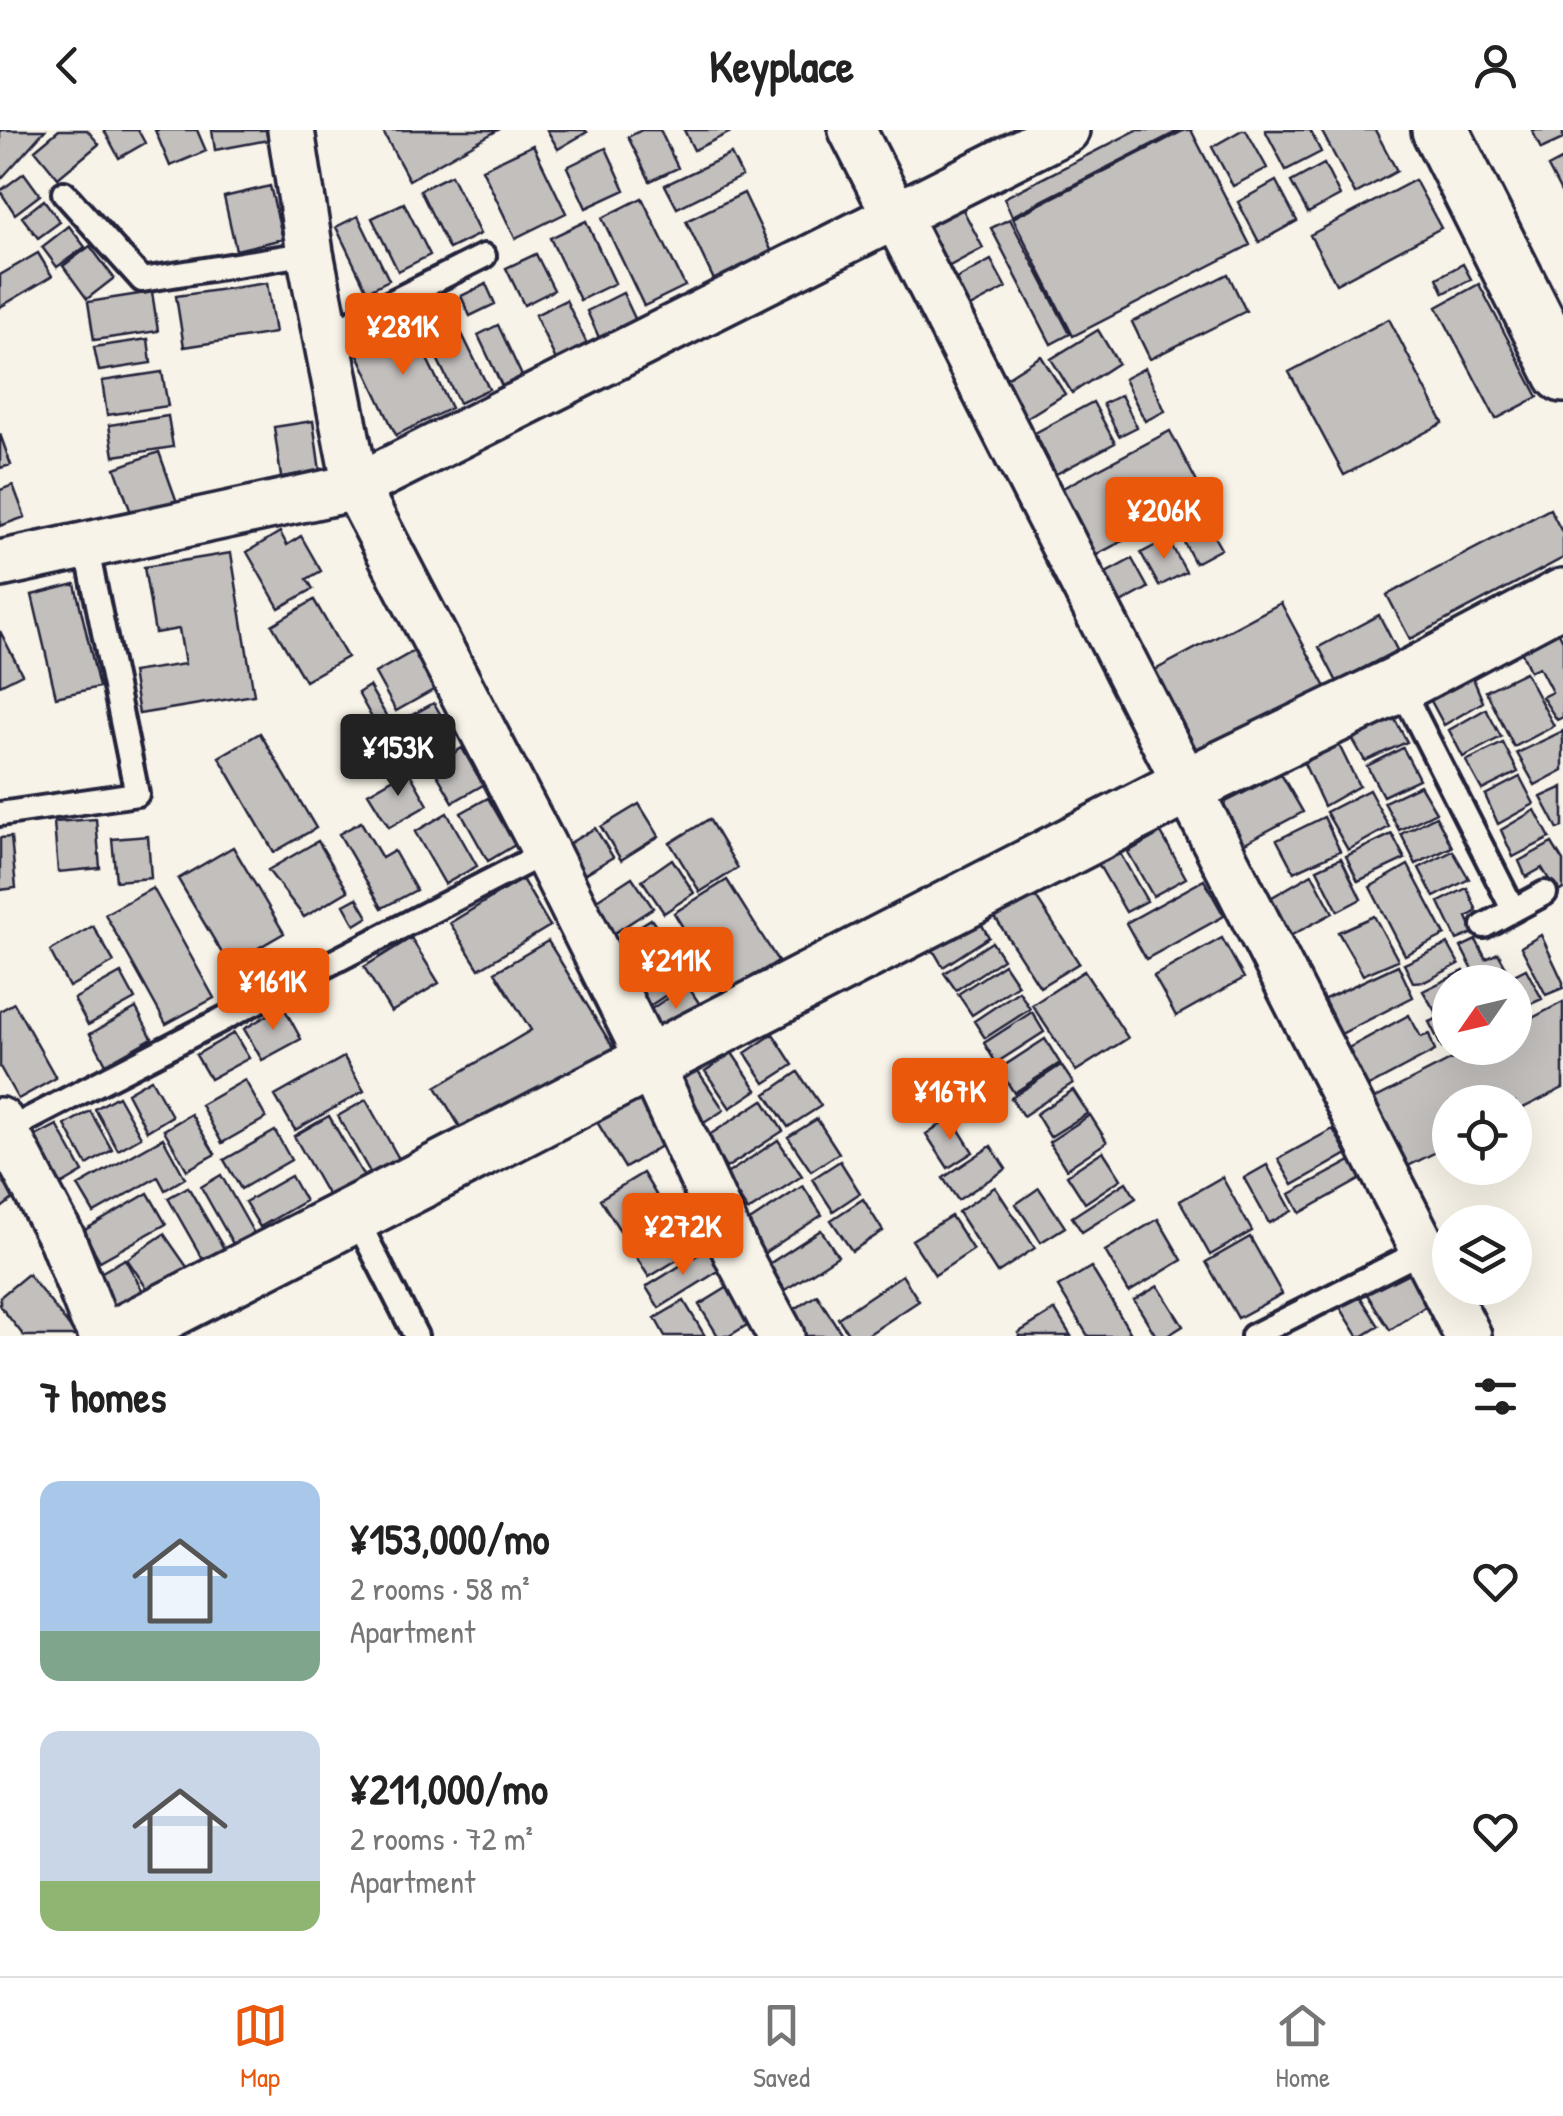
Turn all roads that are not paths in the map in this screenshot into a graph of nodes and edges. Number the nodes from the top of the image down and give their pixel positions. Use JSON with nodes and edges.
{"nodes":[{"id":1,"x":291,"y":130,"type":"edge"},
{"id":2,"x":852,"y":130,"type":"edge"},
{"id":3,"x":1066,"y":130,"type":"edge"},
{"id":4,"x":1440,"y":130,"type":"edge"},
{"id":5,"x":64,"y":193,"type":"dead end"},
{"id":6,"x":895,"y":216,"type":"junction"},
{"id":7,"x":310,"y":252,"type":"junction"},
{"id":8,"x":484,"y":256,"type":"dead end"},
{"id":9,"x":326,"y":330,"type":"junction"},
{"id":10,"x":1563,"y":374,"type":"edge"},
{"id":11,"x":356,"y":487,"type":"junction"},
{"id":12,"x":86,"y":545,"type":"junction"},
{"id":13,"x":0,"y":564,"type":"edge"},
{"id":14,"x":1563,"y":597,"type":"edge"},
{"id":15,"x":1398,"y":684,"type":"junction"},
{"id":16,"x":1187,"y":786,"type":"junction"},
{"id":17,"x":0,"y":814,"type":"edge"},
{"id":18,"x":546,"y":852,"type":"junction"},
{"id":19,"x":1545,"y":893,"type":"dead end"},
{"id":20,"x":1514,"y":909,"type":"junction"},
{"id":21,"x":1484,"y":926,"type":"dead end"},
{"id":22,"x":648,"y":1062,"type":"junction"},
{"id":23,"x":3,"y":1126,"type":"edge"},
{"id":24,"x":354,"y":1214,"type":"junction"},
{"id":25,"x":1424,"y":1250,"type":"junction"},
{"id":26,"x":104,"y":1336,"type":"edge"},
{"id":27,"x":118,"y":1336,"type":"edge"},
{"id":28,"x":416,"y":1336,"type":"edge"},
{"id":29,"x":780,"y":1336,"type":"edge"},
{"id":30,"x":1252,"y":1336,"type":"edge"},
{"id":31,"x":1468,"y":1336,"type":"edge"}],
"edges":[{"from":1,"to":7,"type":"street"},
{"from":2,"to":6,"type":"street"},
{"from":3,"to":6,"type":"street"},
{"from":4,"to":10,"type":"street"},
{"from":5,"to":7,"type":"lane"},
{"from":6,"to":11,"type":"street"},
{"from":6,"to":16,"type":"street"},
{"from":7,"to":9,"type":"street"},
{"from":8,"to":9,"type":"lane"},
{"from":9,"to":11,"type":"street"},
{"from":11,"to":12,"type":"street"},
{"from":11,"to":18,"type":"street"},
{"from":12,"to":13,"type":"street"},
{"from":12,"to":17,"type":"lane"},
{"from":14,"to":15,"type":"street"},
{"from":15,"to":16,"type":"street"},
{"from":15,"to":20,"type":"lane"},
{"from":16,"to":22,"type":"street"},
{"from":16,"to":25,"type":"street"},
{"from":18,"to":22,"type":"street"},
{"from":18,"to":23,"type":"lane"},
{"from":19,"to":20,"type":"lane"},
{"from":20,"to":21,"type":"lane"},
{"from":22,"to":24,"type":"street"},
{"from":22,"to":29,"type":"street"},
{"from":23,"to":26,"type":"street"},
{"from":24,"to":27,"type":"street"},
{"from":24,"to":28,"type":"lane"},
{"from":25,"to":30,"type":"lane"},
{"from":25,"to":31,"type":"street"}]}
